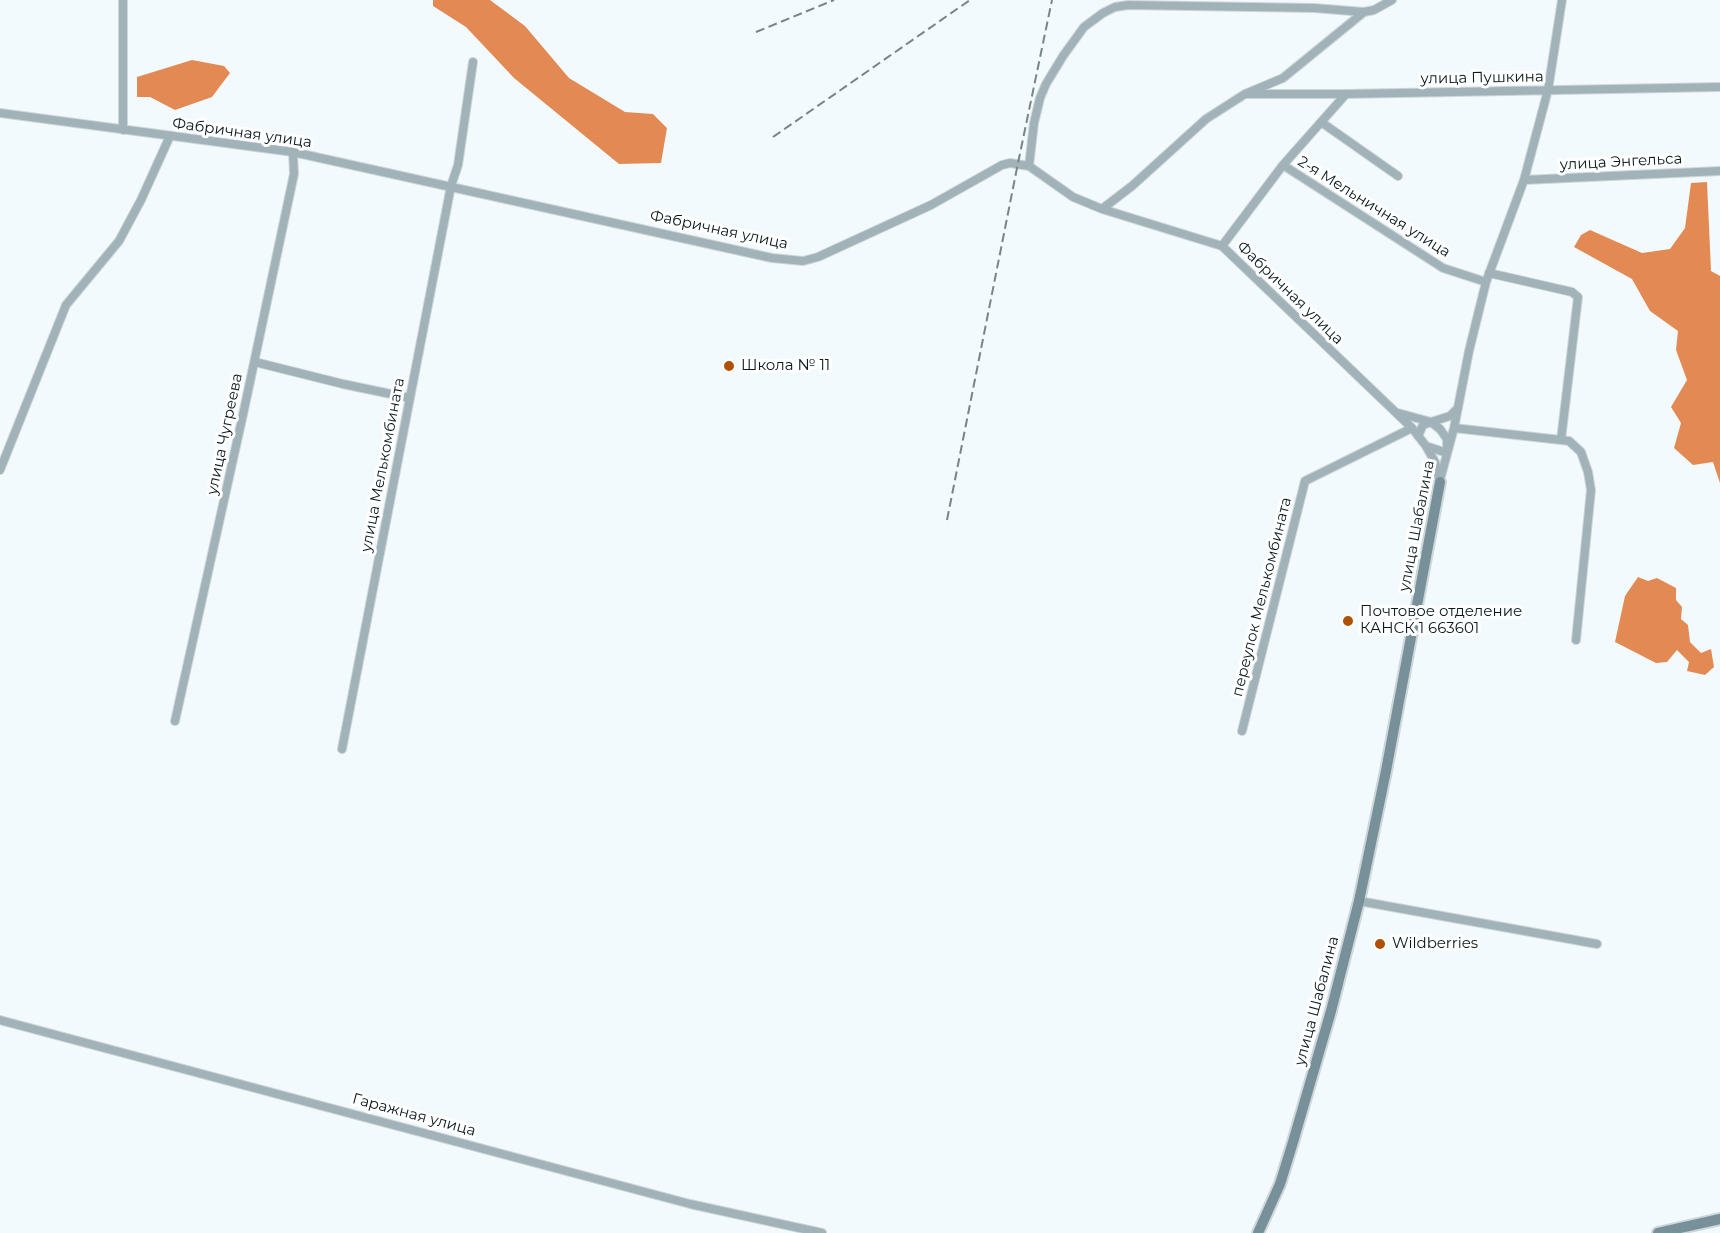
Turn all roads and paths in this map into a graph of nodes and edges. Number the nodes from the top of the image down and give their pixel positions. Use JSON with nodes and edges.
{"nodes":[{"id":1,"x":123,"y":0,"type":"edge"},
{"id":2,"x":1392,"y":0,"type":"edge"},
{"id":3,"x":1562,"y":0,"type":"edge"},
{"id":4,"x":1384,"y":2,"type":"edge"},
{"id":5,"x":1364,"y":12,"type":"junction"},
{"id":6,"x":472,"y":62,"type":"dead end"},
{"id":7,"x":1720,"y":87,"type":"edge"},
{"id":8,"x":1548,"y":90,"type":"junction"},
{"id":9,"x":1245,"y":94,"type":"junction"},
{"id":10,"x":1346,"y":94,"type":"junction"},
{"id":11,"x":0,"y":114,"type":"edge"},
{"id":12,"x":1321,"y":123,"type":"junction"},
{"id":13,"x":123,"y":130,"type":"junction"},
{"id":14,"x":170,"y":136,"type":"junction"},
{"id":15,"x":293,"y":152,"type":"junction"},
{"id":16,"x":1283,"y":165,"type":"junction"},
{"id":17,"x":1029,"y":166,"type":"junction"},
{"id":18,"x":1720,"y":171,"type":"edge"},
{"id":19,"x":1398,"y":176,"type":"dead end"},
{"id":20,"x":1524,"y":180,"type":"junction"},
{"id":21,"x":451,"y":186,"type":"junction"},
{"id":22,"x":1102,"y":209,"type":"junction"},
{"id":23,"x":1222,"y":246,"type":"junction"},
{"id":24,"x":1489,"y":273,"type":"junction"},
{"id":25,"x":1486,"y":282,"type":"junction"},
{"id":26,"x":255,"y":362,"type":"junction"},
{"id":27,"x":410,"y":398,"type":"junction"},
{"id":28,"x":1458,"y":407,"type":"junction"},
{"id":29,"x":1394,"y":411,"type":"junction"},
{"id":30,"x":1431,"y":422,"type":"junction"},
{"id":31,"x":1412,"y":428,"type":"junction"},
{"id":32,"x":1454,"y":428,"type":"junction"},
{"id":33,"x":1418,"y":436,"type":"junction"},
{"id":34,"x":1561,"y":440,"type":"junction"},
{"id":35,"x":1426,"y":446,"type":"junction"},
{"id":36,"x":1447,"y":453,"type":"junction"},
{"id":37,"x":0,"y":470,"type":"edge"},
{"id":38,"x":1440,"y":482,"type":"junction"},
{"id":39,"x":1576,"y":640,"type":"dead end"},
{"id":40,"x":175,"y":721,"type":"dead end"},
{"id":41,"x":1242,"y":731,"type":"dead end"},
{"id":42,"x":342,"y":749,"type":"dead end"},
{"id":43,"x":1359,"y":901,"type":"junction"},
{"id":44,"x":1597,"y":944,"type":"dead end"},
{"id":45,"x":0,"y":1020,"type":"edge"},
{"id":46,"x":1720,"y":1219,"type":"edge"},
{"id":47,"x":822,"y":1233,"type":"edge"},
{"id":48,"x":1258,"y":1233,"type":"edge"},
{"id":49,"x":1658,"y":1233,"type":"edge"}],
"edges":[{"from":1,"to":13,"type":"street"},
{"from":2,"to":4,"type":"street"},
{"from":3,"to":8,"type":"street","name":"улица Шабалина"},
{"from":4,"to":5,"type":"street"},
{"from":5,"to":9,"type":"street"},
{"from":5,"to":17,"type":"street"},
{"from":6,"to":21,"type":"street","name":"улица Мелькомбината"},
{"from":7,"to":8,"type":"street","name":"улица Пушкина"},
{"from":8,"to":10,"type":"street","name":"улица Пушкина"},
{"from":8,"to":20,"type":"street","name":"улица Шабалина"},
{"from":9,"to":10,"type":"street","name":"улица Пушкина"},
{"from":9,"to":22,"type":"street"},
{"from":10,"to":12,"type":"street"},
{"from":11,"to":13,"type":"street","name":"Фабричная улица"},
{"from":12,"to":16,"type":"street"},
{"from":12,"to":19,"type":"street"},
{"from":13,"to":14,"type":"street","name":"Фабричная улица"},
{"from":14,"to":15,"type":"street","name":"Фабричная улица"},
{"from":14,"to":37,"type":"street"},
{"from":15,"to":21,"type":"street","name":"Фабричная улица"},
{"from":15,"to":26,"type":"street","name":"улица Чугреева"},
{"from":16,"to":23,"type":"street"},
{"from":16,"to":25,"type":"street","name":"2-я Мельничная улица"},
{"from":17,"to":21,"type":"street","name":"Фабричная улица"},
{"from":17,"to":22,"type":"street","name":"Фабричная улица"},
{"from":18,"to":20,"type":"street","name":"улица Энгельса"},
{"from":20,"to":24,"type":"street","name":"улица Шабалина"},
{"from":21,"to":27,"type":"street","name":"улица Мелькомбината"},
{"from":22,"to":23,"type":"street","name":"Фабричная улица"},
{"from":23,"to":29,"type":"street","name":"Фабричная улица"},
{"from":24,"to":25,"type":"street","name":"улица Шабалина"},
{"from":24,"to":34,"type":"street"},
{"from":25,"to":28,"type":"street","name":"улица Шабалина"},
{"from":26,"to":27,"type":"street"},
{"from":26,"to":40,"type":"street","name":"улица Чугреева"},
{"from":27,"to":42,"type":"street","name":"улица Мелькомбината"},
{"from":28,"to":30,"type":"street"},
{"from":28,"to":32,"type":"street","name":"улица Шабалина"},
{"from":29,"to":30,"type":"street"},
{"from":29,"to":31,"type":"street","name":"Фабричная улица"},
{"from":30,"to":33,"type":"street"},
{"from":30,"to":36,"type":"street"},
{"from":31,"to":33,"type":"street","name":"Фабричная улица"},
{"from":31,"to":41,"type":"street","name":"переулок Мелькомбината"},
{"from":32,"to":34,"type":"street"},
{"from":32,"to":36,"type":"street","name":"улица Шабалина"},
{"from":33,"to":35,"type":"street","name":"Фабричная улица"},
{"from":34,"to":39,"type":"street"},
{"from":35,"to":36,"type":"street"},
{"from":35,"to":38,"type":"street","name":"Фабричная улица"},
{"from":36,"to":38,"type":"street","name":"улица Шабалина"},
{"from":38,"to":43,"type":"street","name":"улица Шабалина"},
{"from":43,"to":44,"type":"street"},
{"from":43,"to":48,"type":"street","name":"улица Шабалина"},
{"from":45,"to":47,"type":"street","name":"Гаражная улица"},
{"from":46,"to":49,"type":"street"}]}
